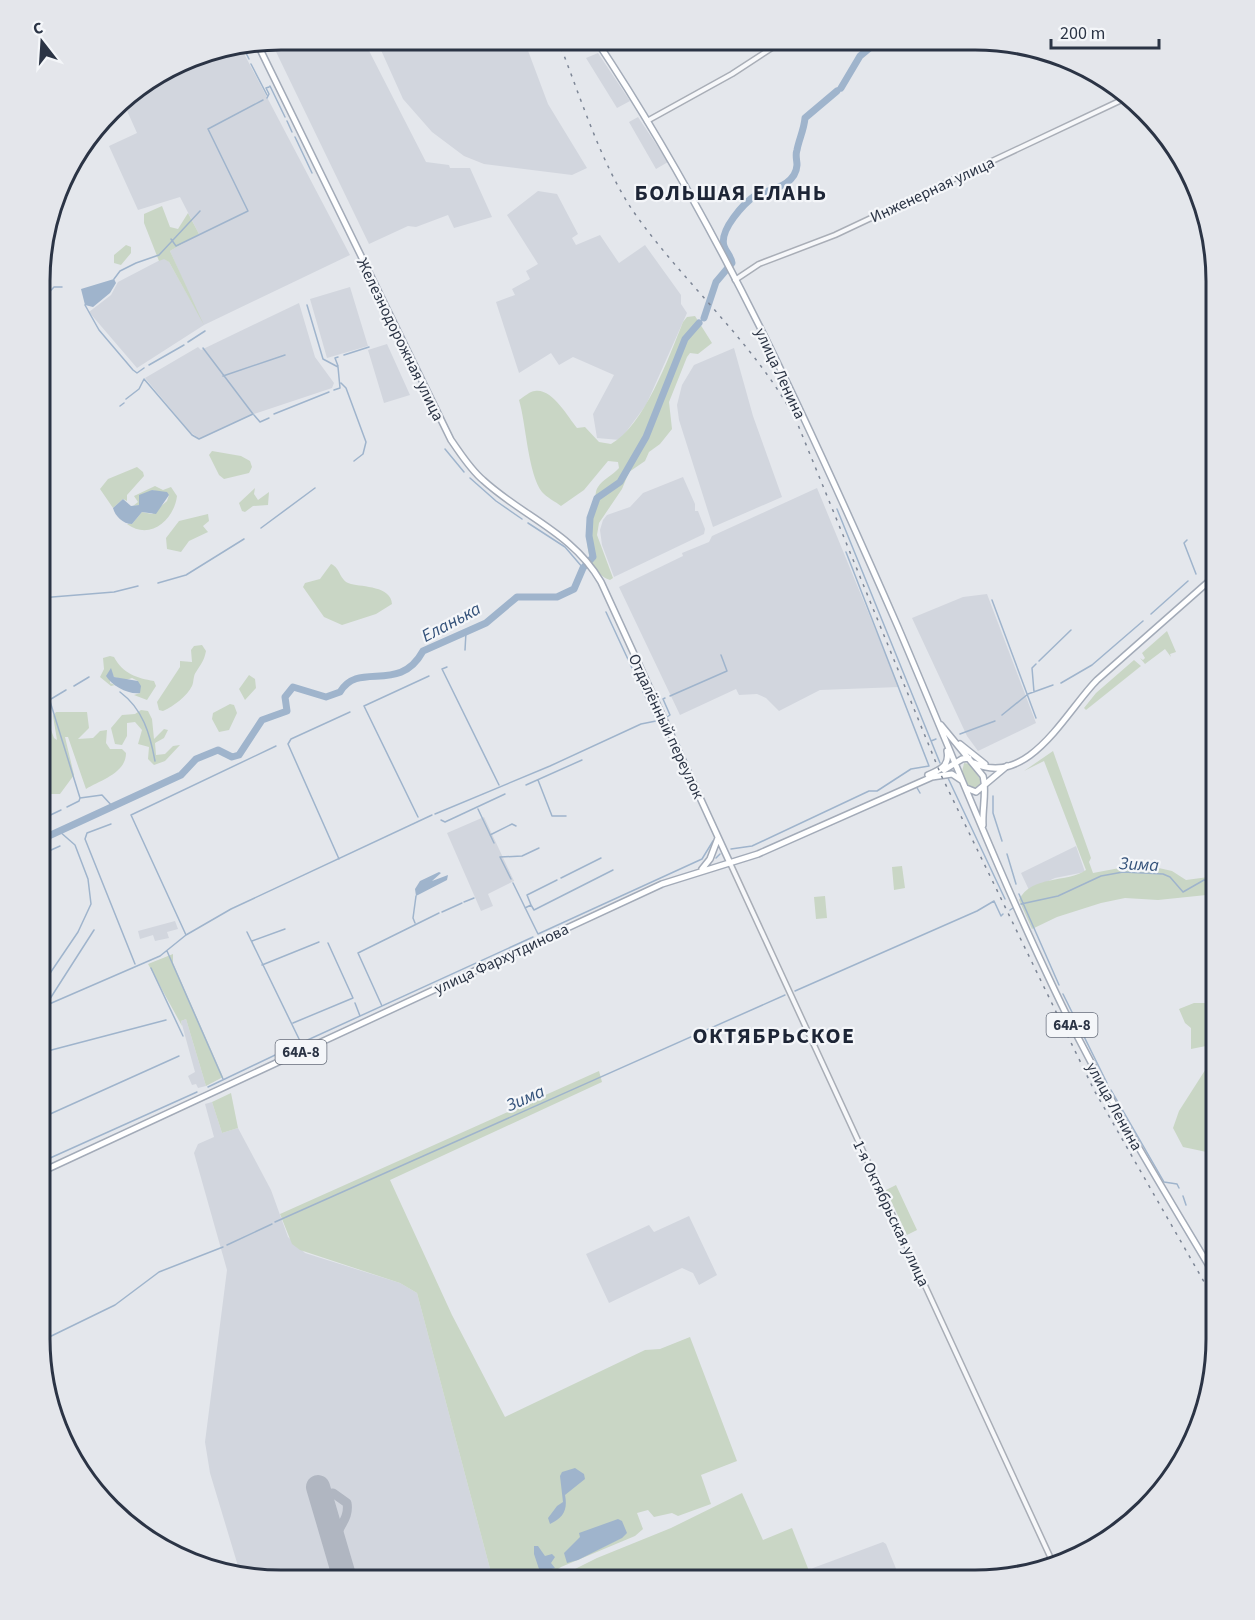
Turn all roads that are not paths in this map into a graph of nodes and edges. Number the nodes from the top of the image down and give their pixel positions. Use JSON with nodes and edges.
{"nodes":[{"id":1,"x":261,"y":50,"type":"edge"},
{"id":2,"x":602,"y":50,"type":"edge"},
{"id":3,"x":769,"y":50,"type":"edge"},
{"id":4,"x":1120,"y":101,"type":"edge"},
{"id":5,"x":647,"y":121,"type":"junction"},
{"id":6,"x":735,"y":279,"type":"junction"},
{"id":7,"x":1206,"y":584,"type":"edge"},
{"id":8,"x":604,"y":589,"type":"joint"},
{"id":9,"x":937,"y":722,"type":"junction"},
{"id":10,"x":944,"y":740,"type":"junction"},
{"id":11,"x":956,"y":743,"type":"junction"},
{"id":12,"x":972,"y":760,"type":"junction"},
{"id":13,"x":956,"y":764,"type":"junction"},
{"id":14,"x":1007,"y":766,"type":"junction"},
{"id":15,"x":932,"y":777,"type":"junction"},
{"id":16,"x":986,"y":785,"type":"junction"},
{"id":17,"x":965,"y":788,"type":"junction"},
{"id":18,"x":892,"y":794,"type":"junction"},
{"id":19,"x":983,"y":830,"type":"junction"},
{"id":20,"x":718,"y":836,"type":"junction"},
{"id":21,"x":730,"y":863,"type":"junction"},
{"id":22,"x":701,"y":870,"type":"junction"},
{"id":23,"x":50,"y":1168,"type":"edge"},
{"id":24,"x":1206,"y":1261,"type":"edge"},
{"id":25,"x":1050,"y":1557,"type":"edge"}],
"edges":[{"from":1,"to":8,"type":"main road","name":"Железнодорожная улица"},
{"from":2,"to":5,"type":"main road","name":"улица Ленина"},
{"from":3,"to":5,"type":"street"},
{"from":4,"to":6,"type":"street","name":"Инженерная улица"},
{"from":5,"to":6,"type":"main road","name":"улица Ленина"},
{"from":6,"to":9,"type":"main road","name":"улица Ленина"},
{"from":7,"to":14,"type":"main road"},
{"from":8,"to":20,"type":"main road","name":"Отдалённый переулок"},
{"from":9,"to":10,"type":"main road","name":"улица Ленина"},
{"from":9,"to":11,"type":"main road","name":"улица Ленина"},
{"from":10,"to":13,"type":"main road","name":"улица Ленина"},
{"from":10,"to":18,"type":"main road"},
{"from":11,"to":12,"type":"main road","name":"улица Ленина"},
{"from":11,"to":14,"type":"main road"},
{"from":12,"to":13,"type":"main road"},
{"from":12,"to":14,"type":"main road"},
{"from":12,"to":16,"type":"main road","name":"улица Ленина"},
{"from":13,"to":15,"type":"main road"},
{"from":13,"to":17,"type":"main road","number":"64А-8"},
{"from":14,"to":16,"type":"main road"},
{"from":15,"to":17,"type":"main road","name":"улица Фархутдинова","number":"64А-8"},
{"from":15,"to":18,"type":"main road","name":"улица Фархутдинова","number":"64А-8"},
{"from":16,"to":17,"type":"main road"},
{"from":16,"to":19,"type":"main road","name":"улица Ленина","number":"64А-8"},
{"from":17,"to":19,"type":"main road","name":"улица Ленина","number":"64А-8"},
{"from":18,"to":21,"type":"main road","name":"улица Фархутдинова","number":"64А-8"},
{"from":19,"to":24,"type":"main road","name":"улица Ленина","number":"64А-8"},
{"from":20,"to":21,"type":"main road","name":"Отдалённый переулок"},
{"from":20,"to":22,"type":"main road"},
{"from":21,"to":22,"type":"main road","name":"улица Фархутдинова","number":"64А-8"},
{"from":21,"to":25,"type":"street","name":"1-я Октябрьская улица"},
{"from":22,"to":23,"type":"main road","name":"улица Фархутдинова","number":"64А-8"}]}
